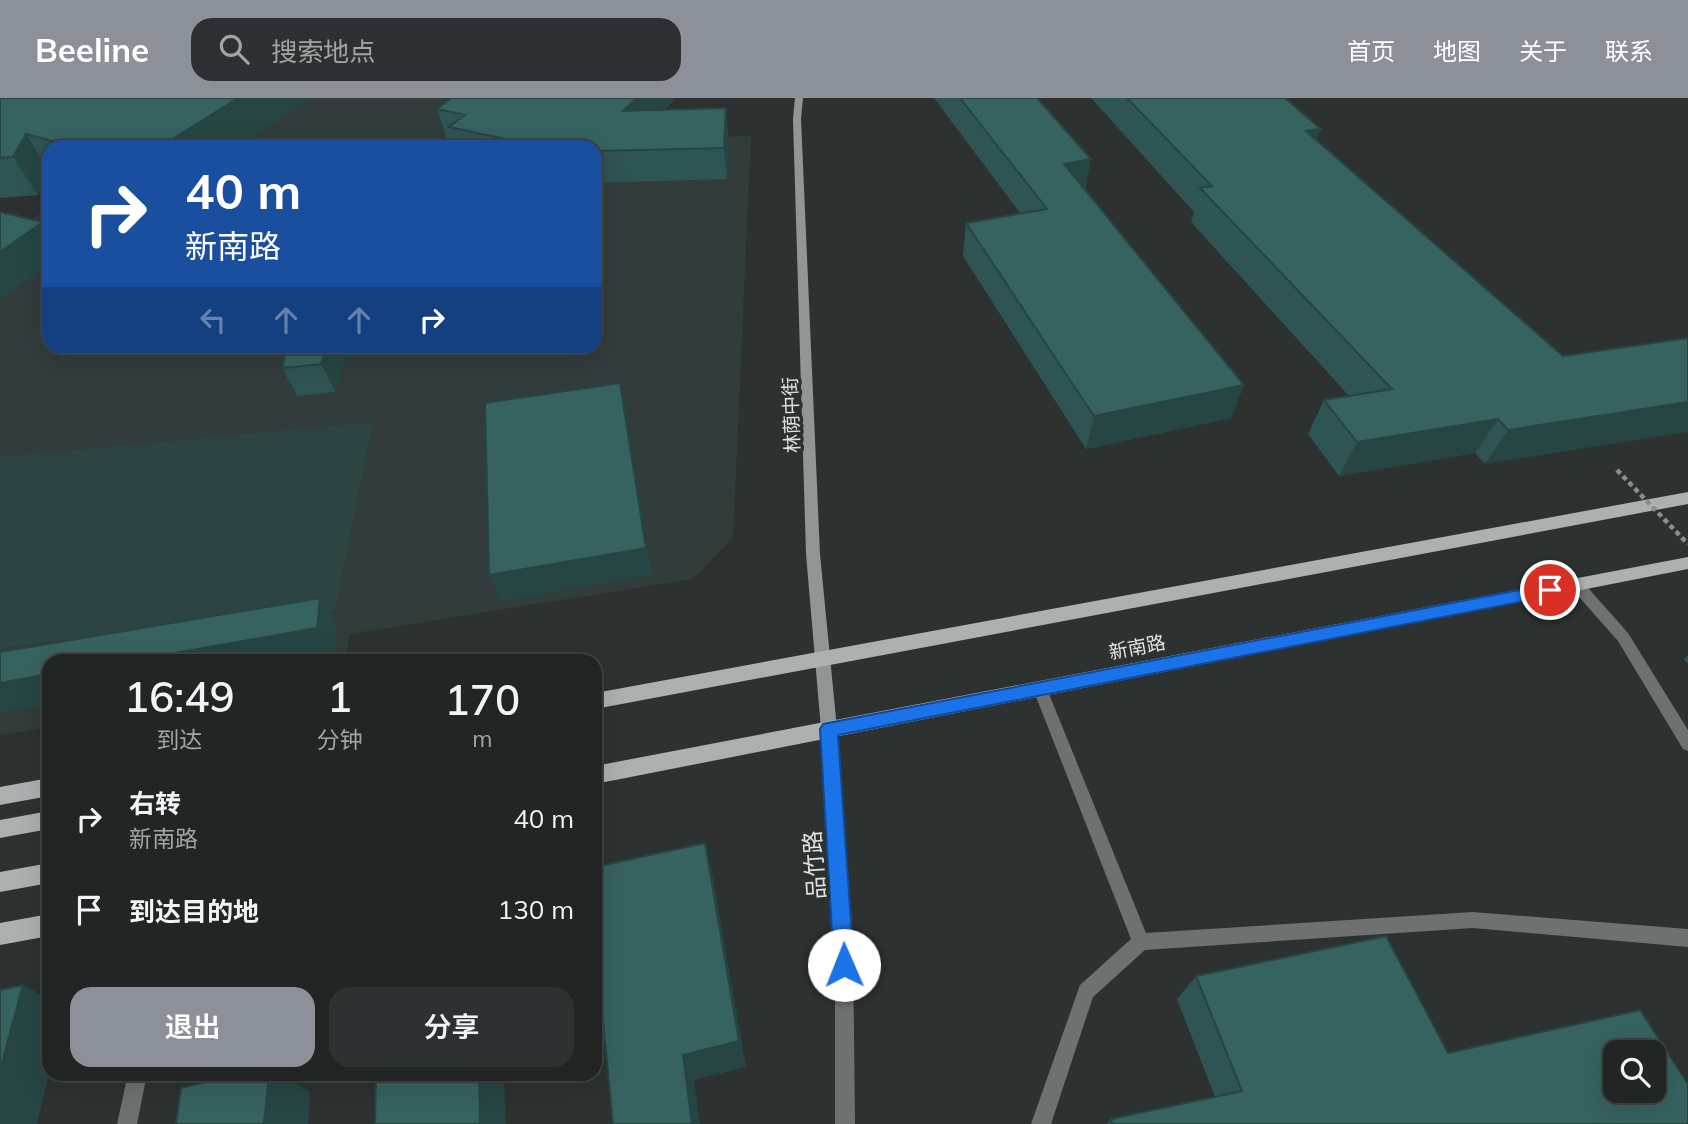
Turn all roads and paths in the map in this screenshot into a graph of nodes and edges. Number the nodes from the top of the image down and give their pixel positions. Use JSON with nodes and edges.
{"nodes":[{"id":1,"x":799,"y":98,"type":"edge"},
{"id":2,"x":1617,"y":470,"type":"dead end"},
{"id":3,"x":1688,"y":498,"type":"edge"},
{"id":4,"x":1688,"y":544,"type":"edge"},
{"id":5,"x":1688,"y":563,"type":"edge"},
{"id":6,"x":1577,"y":585,"type":"junction"},
{"id":7,"x":823,"y":660,"type":"junction"},
{"id":8,"x":1040,"y":689,"type":"junction"},
{"id":9,"x":602,"y":700,"type":"edge"},
{"id":10,"x":829,"y":729,"type":"junction"},
{"id":11,"x":1688,"y":744,"type":"edge"},
{"id":12,"x":602,"y":774,"type":"edge"},
{"id":13,"x":42,"y":788,"type":"edge"},
{"id":14,"x":0,"y":796,"type":"edge"},
{"id":15,"x":42,"y":821,"type":"edge"},
{"id":16,"x":0,"y":829,"type":"edge"},
{"id":17,"x":42,"y":874,"type":"edge"},
{"id":18,"x":0,"y":882,"type":"edge"},
{"id":19,"x":42,"y":926,"type":"edge"},
{"id":20,"x":0,"y":934,"type":"edge"},
{"id":21,"x":1688,"y":938,"type":"edge"},
{"id":22,"x":1141,"y":942,"type":"junction"},
{"id":23,"x":136,"y":1081,"type":"edge"},
{"id":24,"x":127,"y":1124,"type":"edge"},
{"id":25,"x":845,"y":1124,"type":"edge"},
{"id":26,"x":1041,"y":1124,"type":"edge"}],
"edges":[{"from":1,"to":7,"type":"street","name":"林荫中街"},
{"from":2,"to":4,"type":"path","bridge":true},
{"from":3,"to":7,"type":"main road"},
{"from":5,"to":6,"type":"main road","name":"新南路"},
{"from":6,"to":8,"type":"main road","name":"新南路"},
{"from":6,"to":11,"type":"street"},
{"from":7,"to":9,"type":"main road"},
{"from":7,"to":10,"type":"street","name":"林荫中街"},
{"from":8,"to":10,"type":"main road","name":"新南路"},
{"from":8,"to":22,"type":"street"},
{"from":10,"to":12,"type":"main road","name":"新南路"},
{"from":10,"to":25,"type":"street","name":"品竹路"},
{"from":13,"to":14,"type":"main road"},
{"from":15,"to":16,"type":"main road"},
{"from":17,"to":18,"type":"main road"},
{"from":19,"to":20,"type":"main road"},
{"from":21,"to":22,"type":"street"},
{"from":22,"to":26,"type":"street"},
{"from":23,"to":24,"type":"street"}]}
